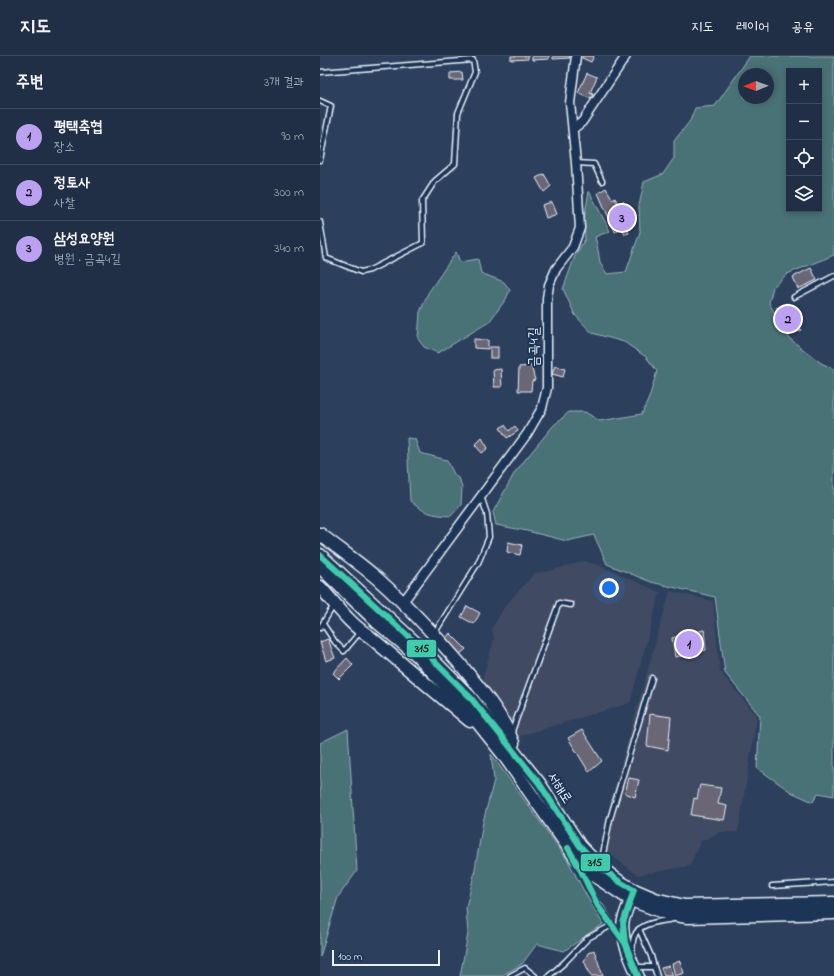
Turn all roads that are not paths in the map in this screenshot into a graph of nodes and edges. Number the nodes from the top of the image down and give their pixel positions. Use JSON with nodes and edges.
{"nodes":[{"id":1,"x":576,"y":56,"type":"edge"},
{"id":2,"x":626,"y":56,"type":"edge"},
{"id":3,"x":320,"y":72,"type":"edge"},
{"id":4,"x":320,"y":102,"type":"edge"},
{"id":5,"x":573,"y":129,"type":"junction"},
{"id":6,"x":320,"y":160,"type":"edge"},
{"id":7,"x":576,"y":163,"type":"junction"},
{"id":8,"x":602,"y":182,"type":"dead end"},
{"id":9,"x":320,"y":222,"type":"edge"},
{"id":10,"x":834,"y":276,"type":"edge"},
{"id":11,"x":794,"y":297,"type":"dead end"},
{"id":12,"x":481,"y":496,"type":"junction"},
{"id":13,"x":320,"y":534,"type":"edge"},
{"id":14,"x":320,"y":555,"type":"edge"},
{"id":15,"x":320,"y":567,"type":"edge"},
{"id":16,"x":320,"y":587,"type":"edge"},
{"id":17,"x":403,"y":602,"type":"junction"},
{"id":18,"x":334,"y":605,"type":"junction"},
{"id":19,"x":571,"y":605,"type":"dead end"},
{"id":20,"x":321,"y":626,"type":"edge"},
{"id":21,"x":365,"y":634,"type":"junction"},
{"id":22,"x":434,"y":634,"type":"junction"},
{"id":23,"x":652,"y":678,"type":"dead end"},
{"id":24,"x":487,"y":734,"type":"junction"},
{"id":25,"x":510,"y":735,"type":"junction"},
{"id":26,"x":520,"y":760,"type":"junction"},
{"id":27,"x":576,"y":858,"type":"junction"},
{"id":28,"x":600,"y":867,"type":"junction"},
{"id":29,"x":834,"y":882,"type":"edge"},
{"id":30,"x":772,"y":886,"type":"dead end"},
{"id":31,"x":632,"y":895,"type":"junction"},
{"id":32,"x":830,"y":902,"type":"edge"},
{"id":33,"x":834,"y":913,"type":"edge"},
{"id":34,"x":688,"y":917,"type":"junction"},
{"id":35,"x":612,"y":925,"type":"junction"},
{"id":36,"x":639,"y":929,"type":"junction"},
{"id":37,"x":625,"y":943,"type":"junction"},
{"id":38,"x":654,"y":967,"type":"junction"},
{"id":39,"x":634,"y":968,"type":"edge"},
{"id":40,"x":510,"y":976,"type":"edge"},
{"id":41,"x":535,"y":976,"type":"edge"},
{"id":42,"x":549,"y":976,"type":"edge"},
{"id":43,"x":657,"y":976,"type":"edge"}],
"edges":[{"from":1,"to":5,"type":"street","name":"금곡4길"},
{"from":2,"to":5,"type":"street"},
{"from":3,"to":9,"type":"lane"},
{"from":4,"to":6,"type":"lane"},
{"from":5,"to":7,"type":"street","name":"금곡4길"},
{"from":7,"to":8,"type":"lane"},
{"from":7,"to":12,"type":"street","name":"금곡4길"},
{"from":10,"to":11,"type":"lane"},
{"from":12,"to":17,"type":"street","name":"금곡4길"},
{"from":12,"to":22,"type":"lane"},
{"from":13,"to":17,"type":"main road"},
{"from":14,"to":26,"type":"main road","name":"서해로"},
{"from":15,"to":24,"type":"main road","name":"서해로"},
{"from":16,"to":18,"type":"main road"},
{"from":17,"to":22,"type":"main road"},
{"from":18,"to":20,"type":"lane"},
{"from":18,"to":21,"type":"main road"},
{"from":19,"to":25,"type":"lane"},
{"from":20,"to":21,"type":"lane"},
{"from":21,"to":24,"type":"main road"},
{"from":22,"to":25,"type":"main road"},
{"from":23,"to":28,"type":"lane"},
{"from":24,"to":27,"type":"main road","name":"서해로"},
{"from":25,"to":26,"type":"main road"},
{"from":26,"to":28,"type":"main road","name":"서해로"},
{"from":27,"to":31,"type":"main road","name":"서해로"},
{"from":27,"to":35,"type":"lane"},
{"from":28,"to":31,"type":"main road","name":"서해로"},
{"from":29,"to":30,"type":"lane"},
{"from":31,"to":32,"type":"main road","name":"서해로"},
{"from":31,"to":34,"type":"main road","name":"서해로"},
{"from":31,"to":37,"type":"main road"},
{"from":33,"to":34,"type":"main road","name":"서해로"},
{"from":34,"to":36,"type":"lane"},
{"from":35,"to":37,"type":"lane"},
{"from":35,"to":42,"type":"lane"},
{"from":36,"to":38,"type":"lane"},
{"from":36,"to":39,"type":"lane"},
{"from":37,"to":39,"type":"main road"},
{"from":38,"to":39,"type":"lane"},
{"from":38,"to":43,"type":"lane"},
{"from":40,"to":41,"type":"lane"}]}
